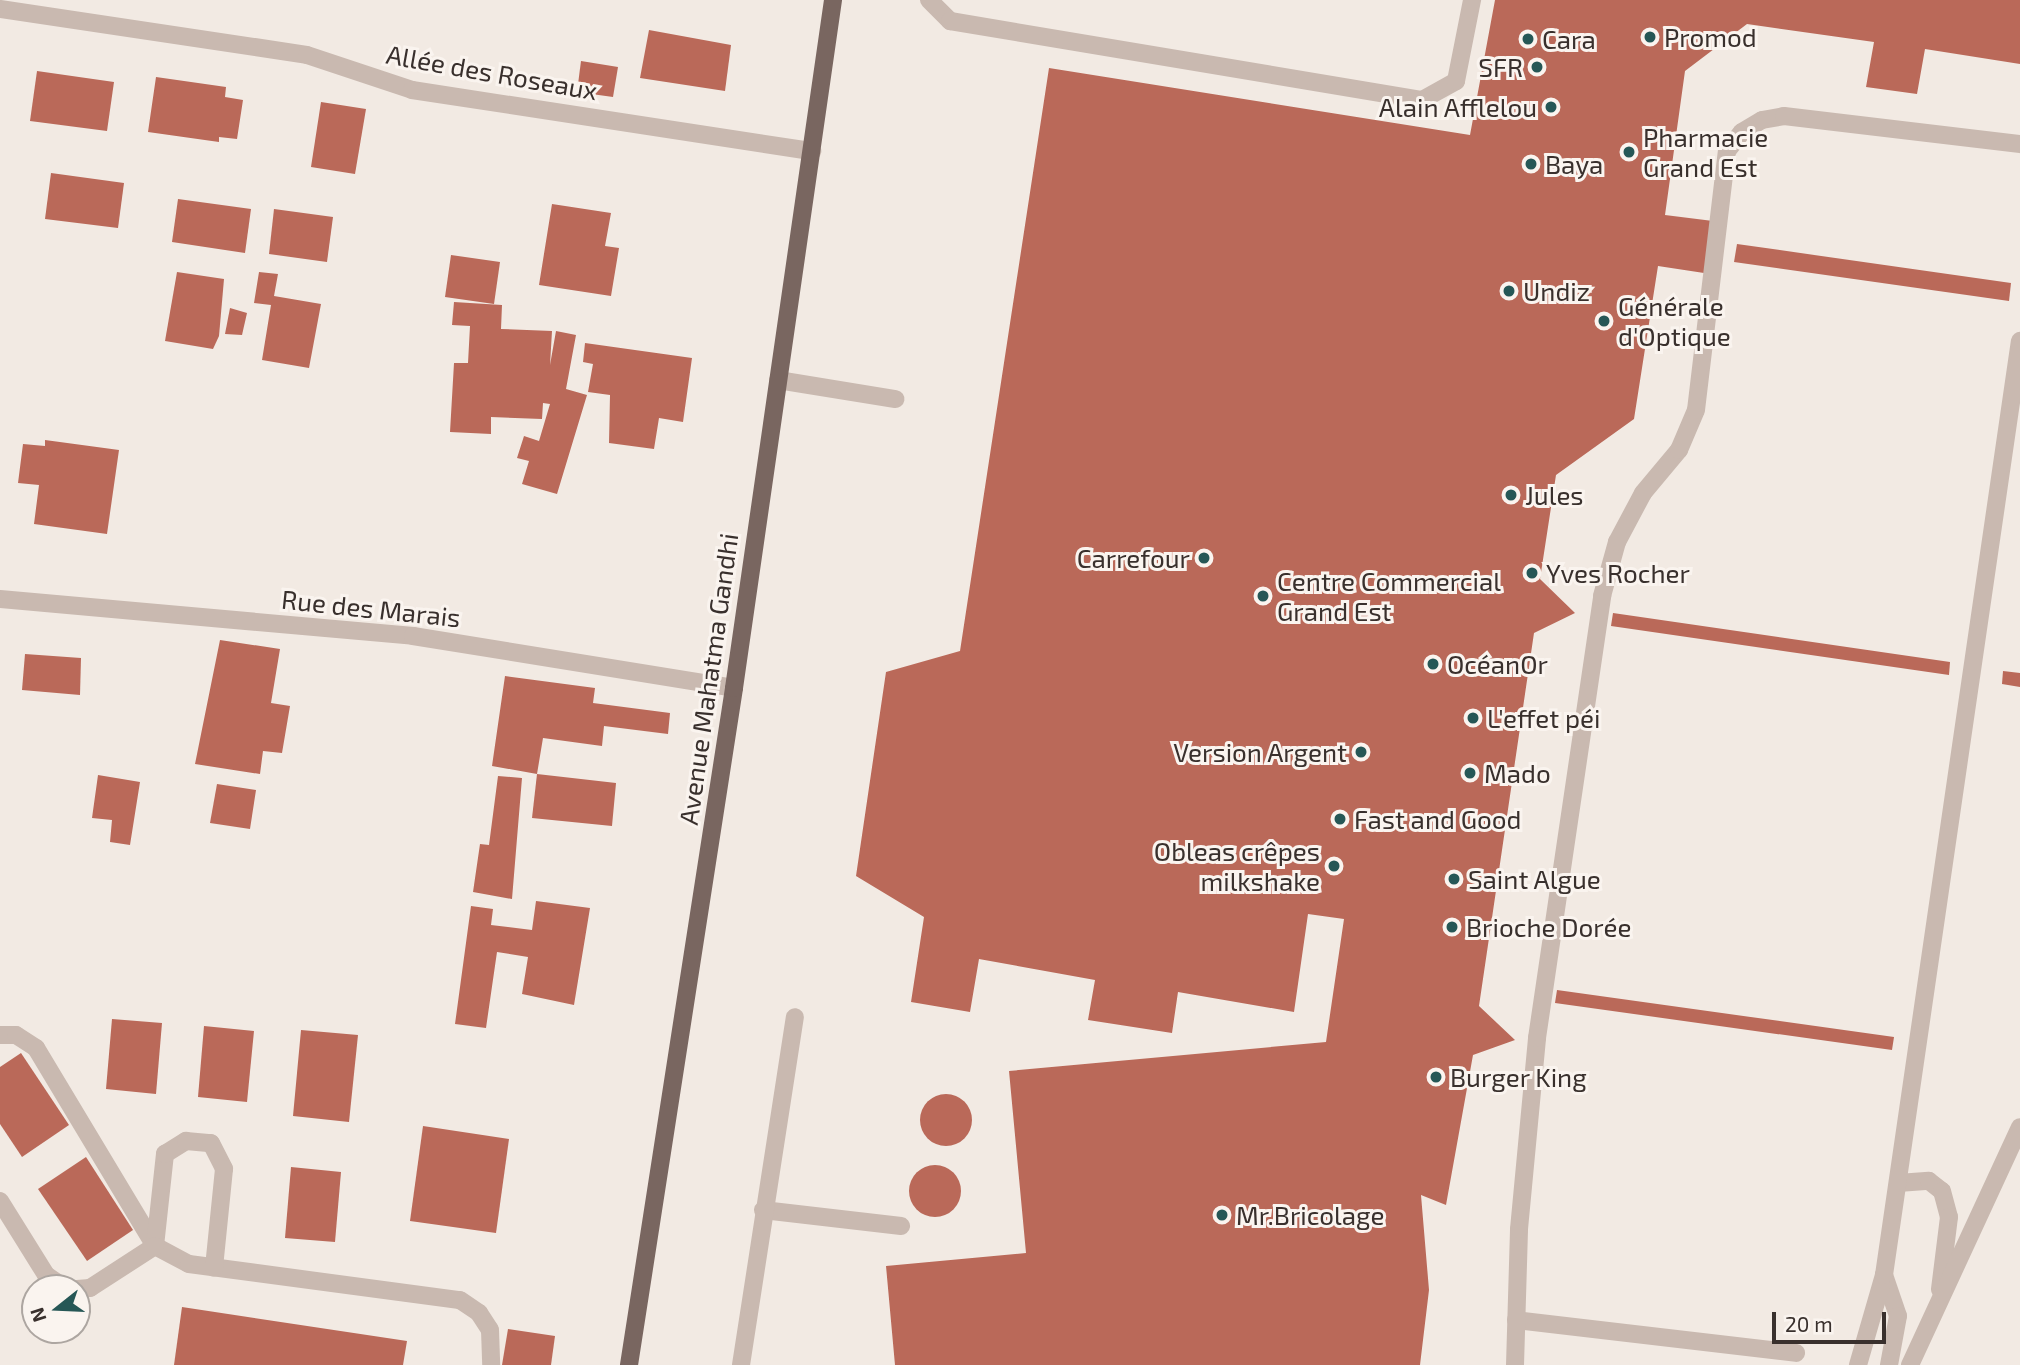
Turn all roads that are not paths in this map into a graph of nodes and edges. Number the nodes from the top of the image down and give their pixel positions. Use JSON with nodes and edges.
{"nodes":[{"id":1,"x":833,"y":0,"type":"edge"},
{"id":2,"x":929,"y":0,"type":"edge"},
{"id":3,"x":1472,"y":0,"type":"edge"},
{"id":4,"x":0,"y":9,"type":"edge"},
{"id":5,"x":2020,"y":144,"type":"edge"},
{"id":6,"x":812,"y":151,"type":"junction"},
{"id":7,"x":2020,"y":341,"type":"edge"},
{"id":8,"x":778,"y":380,"type":"junction"},
{"id":9,"x":895,"y":399,"type":"dead end"},
{"id":10,"x":0,"y":599,"type":"edge"},
{"id":11,"x":734,"y":688,"type":"junction"},
{"id":12,"x":795,"y":1017,"type":"dead end"},
{"id":13,"x":0,"y":1035,"type":"edge"},
{"id":14,"x":2020,"y":1127,"type":"edge"},
{"id":15,"x":1898,"y":1183,"type":"junction"},
{"id":16,"x":0,"y":1201,"type":"edge"},
{"id":17,"x":763,"y":1210,"type":"junction"},
{"id":18,"x":901,"y":1226,"type":"dead end"},
{"id":19,"x":155,"y":1245,"type":"junction"},
{"id":20,"x":214,"y":1267,"type":"junction"},
{"id":21,"x":45,"y":1274,"type":"edge"},
{"id":22,"x":1884,"y":1275,"type":"junction"},
{"id":23,"x":91,"y":1287,"type":"edge"},
{"id":24,"x":1937,"y":1310,"type":"junction"},
{"id":25,"x":1516,"y":1320,"type":"junction"},
{"id":26,"x":1796,"y":1353,"type":"dead end"},
{"id":27,"x":491,"y":1365,"type":"edge"},
{"id":28,"x":629,"y":1365,"type":"edge"},
{"id":29,"x":741,"y":1365,"type":"edge"},
{"id":30,"x":1514,"y":1365,"type":"edge"},
{"id":31,"x":1858,"y":1365,"type":"edge"},
{"id":32,"x":1889,"y":1365,"type":"edge"},
{"id":33,"x":1910,"y":1365,"type":"edge"}],
"edges":[{"from":1,"to":6,"type":"main road","name":"Avenue Mahatma Gandhi"},
{"from":2,"to":3,"type":"street"},
{"from":4,"to":6,"type":"street","name":"Allée des Roseaux"},
{"from":5,"to":25,"type":"street"},
{"from":6,"to":8,"type":"main road","name":"Avenue Mahatma Gandhi"},
{"from":7,"to":15,"type":"street"},
{"from":8,"to":9,"type":"street"},
{"from":8,"to":11,"type":"main road","name":"Avenue Mahatma Gandhi"},
{"from":10,"to":11,"type":"street","name":"Rue des Marais"},
{"from":11,"to":28,"type":"main road","name":"Avenue Mahatma Gandhi"},
{"from":12,"to":17,"type":"street"},
{"from":13,"to":19,"type":"street"},
{"from":14,"to":24,"type":"street"},
{"from":15,"to":22,"type":"street"},
{"from":15,"to":24,"type":"street"},
{"from":16,"to":21,"type":"street"},
{"from":17,"to":18,"type":"street"},
{"from":17,"to":29,"type":"street"},
{"from":19,"to":20,"type":"street"},
{"from":19,"to":20,"type":"street"},
{"from":19,"to":23,"type":"street"},
{"from":20,"to":27,"type":"street"},
{"from":22,"to":31,"type":"street"},
{"from":22,"to":32,"type":"street"},
{"from":24,"to":33,"type":"street"},
{"from":25,"to":26,"type":"street"},
{"from":25,"to":30,"type":"street"}]}
